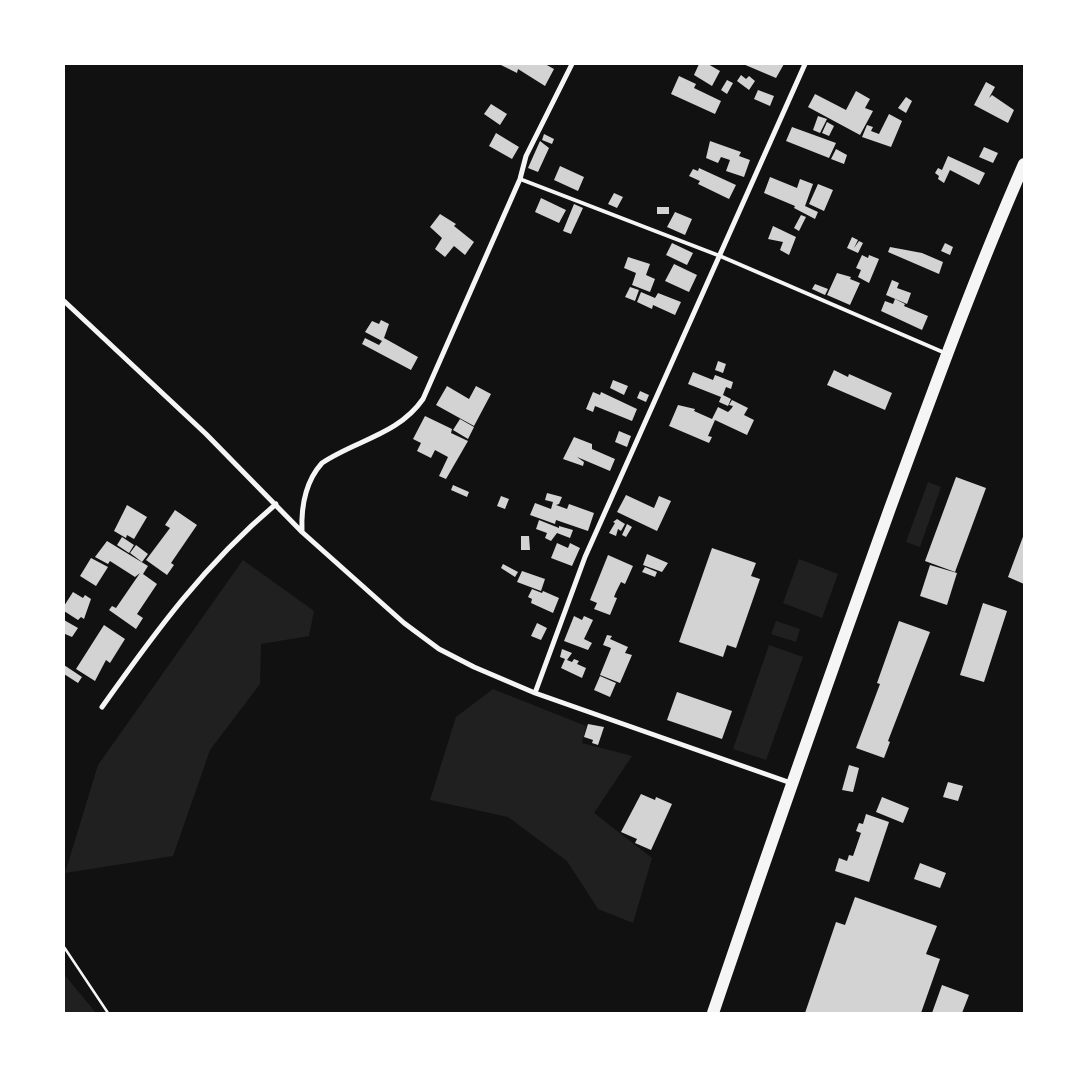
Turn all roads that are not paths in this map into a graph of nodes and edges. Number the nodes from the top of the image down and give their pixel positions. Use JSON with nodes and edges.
{"nodes":[{"id":1,"x":572,"y":64,"type":"edge"},
{"id":2,"x":805,"y":64,"type":"edge"},
{"id":3,"x":1024,"y":164,"type":"edge"},
{"id":4,"x":520,"y":179,"type":"junction"},
{"id":5,"x":720,"y":256,"type":"junction"},
{"id":6,"x":64,"y":301,"type":"edge"},
{"id":7,"x":947,"y":354,"type":"junction"},
{"id":8,"x":276,"y":504,"type":"junction"},
{"id":9,"x":302,"y":532,"type":"junction"},
{"id":10,"x":535,"y":693,"type":"junction"},
{"id":11,"x":102,"y":707,"type":"dead end"},
{"id":12,"x":792,"y":784,"type":"junction"},
{"id":13,"x":713,"y":1013,"type":"edge"}],
"edges":[{"from":1,"to":4,"type":"street"},
{"from":2,"to":5,"type":"street"},
{"from":3,"to":7,"type":"main road"},
{"from":4,"to":5,"type":"lane"},
{"from":4,"to":9,"type":"street"},
{"from":5,"to":7,"type":"lane"},
{"from":5,"to":10,"type":"street"},
{"from":6,"to":8,"type":"street"},
{"from":7,"to":12,"type":"main road"},
{"from":8,"to":9,"type":"street"},
{"from":8,"to":11,"type":"street"},
{"from":9,"to":10,"type":"street"},
{"from":10,"to":12,"type":"street"},
{"from":12,"to":13,"type":"main road"}]}
